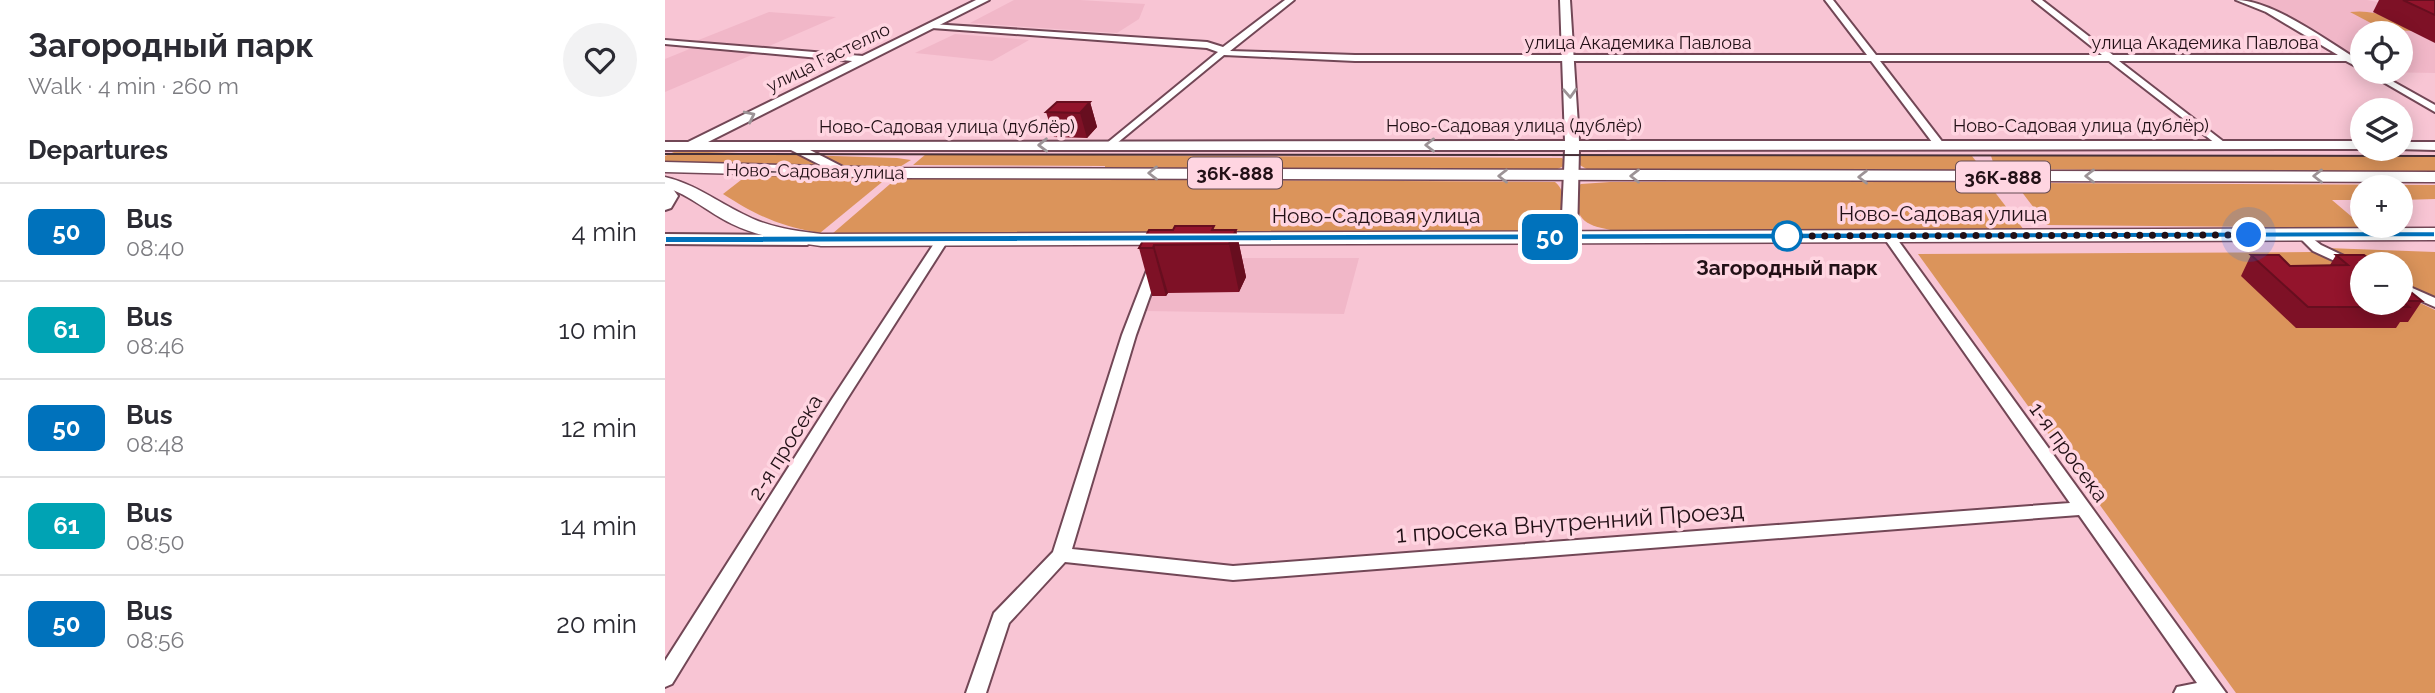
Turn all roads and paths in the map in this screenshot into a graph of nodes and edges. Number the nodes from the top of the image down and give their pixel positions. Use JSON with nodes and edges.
{"nodes":[{"id":1,"x":984,"y":0,"type":"edge"},
{"id":2,"x":1290,"y":0,"type":"edge"},
{"id":3,"x":1565,"y":0,"type":"edge"},
{"id":4,"x":1829,"y":0,"type":"edge"},
{"id":5,"x":2037,"y":0,"type":"edge"},
{"id":6,"x":2240,"y":0,"type":"edge"},
{"id":7,"x":932,"y":26,"type":"junction"},
{"id":8,"x":665,"y":42,"type":"edge"},
{"id":9,"x":1224,"y":53,"type":"junction"},
{"id":10,"x":1872,"y":57,"type":"junction"},
{"id":11,"x":2112,"y":57,"type":"junction"},
{"id":12,"x":1568,"y":58,"type":"junction"},
{"id":13,"x":2346,"y":58,"type":"junction"},
{"id":14,"x":863,"y":59,"type":"junction"},
{"id":15,"x":2350,"y":60,"type":"edge"},
{"id":16,"x":2391,"y":84,"type":"edge"},
{"id":17,"x":2435,"y":110,"type":"edge"},
{"id":18,"x":1939,"y":144,"type":"junction"},
{"id":19,"x":2220,"y":144,"type":"junction"},
{"id":20,"x":1111,"y":145,"type":"junction"},
{"id":21,"x":1572,"y":145,"type":"junction"},
{"id":22,"x":2350,"y":145,"type":"edge"},
{"id":23,"x":665,"y":146,"type":"edge"},
{"id":24,"x":689,"y":146,"type":"junction"},
{"id":25,"x":2413,"y":146,"type":"edge"},
{"id":26,"x":2435,"y":146,"type":"edge"},
{"id":27,"x":794,"y":147,"type":"junction"},
{"id":28,"x":665,"y":167,"type":"edge"},
{"id":29,"x":773,"y":170,"type":"junction"},
{"id":30,"x":840,"y":171,"type":"junction"},
{"id":31,"x":1571,"y":176,"type":"junction"},
{"id":32,"x":2435,"y":177,"type":"edge"},
{"id":33,"x":665,"y":182,"type":"edge"},
{"id":34,"x":665,"y":188,"type":"edge"},
{"id":35,"x":713,"y":202,"type":"junction"},
{"id":36,"x":665,"y":205,"type":"edge"},
{"id":37,"x":2435,"y":234,"type":"edge"},
{"id":38,"x":1888,"y":235,"type":"junction"},
{"id":39,"x":2303,"y":235,"type":"junction"},
{"id":40,"x":1569,"y":237,"type":"junction"},
{"id":41,"x":1161,"y":238,"type":"junction"},
{"id":42,"x":665,"y":239,"type":"edge"},
{"id":43,"x":943,"y":239,"type":"junction"},
{"id":44,"x":821,"y":240,"type":"junction"},
{"id":45,"x":2350,"y":264,"type":"edge"},
{"id":46,"x":2413,"y":293,"type":"edge"},
{"id":47,"x":2435,"y":303,"type":"edge"},
{"id":48,"x":2083,"y":508,"type":"junction"},
{"id":49,"x":1061,"y":555,"type":"junction"},
{"id":50,"x":665,"y":678,"type":"edge"},
{"id":51,"x":2215,"y":692,"type":"edge"},
{"id":52,"x":976,"y":693,"type":"edge"},
{"id":53,"x":2184,"y":693,"type":"edge"}],
"edges":[{"from":1,"to":7,"type":"street","name":"улица Гастелло"},
{"from":2,"to":9,"type":"street"},
{"from":3,"to":12,"type":"street"},
{"from":4,"to":10,"type":"street"},
{"from":5,"to":11,"type":"street"},
{"from":6,"to":13,"type":"street"},
{"from":7,"to":9,"type":"street","name":"улица Академика Павлова"},
{"from":7,"to":14,"type":"street","name":"улица Гастелло"},
{"from":8,"to":14,"type":"street"},
{"from":9,"to":12,"type":"street","name":"улица Академика Павлова"},
{"from":9,"to":20,"type":"street"},
{"from":10,"to":11,"type":"street","name":"улица Академика Павлова"},
{"from":10,"to":12,"type":"street","name":"улица Академика Павлова"},
{"from":10,"to":18,"type":"street"},
{"from":11,"to":13,"type":"street","name":"улица Академика Павлова"},
{"from":11,"to":19,"type":"street"},
{"from":12,"to":21,"type":"street","one_way":true},
{"from":13,"to":15,"type":"street"},
{"from":24,"to":14,"type":"street","name":"улица Гастелло","one_way":true},
{"from":16,"to":17,"type":"street"},
{"from":18,"to":19,"type":"street","name":"Ново-Садовая улица (дублёр)"},
{"from":18,"to":21,"type":"street","name":"Ново-Садовая улица (дублёр)"},
{"from":19,"to":22,"type":"street","name":"Ново-Садовая улица (дублёр)"},
{"from":21,"to":20,"type":"street","name":"Ново-Садовая улица (дублёр)","one_way":true},
{"from":20,"to":27,"type":"street","name":"Ново-Садовая улица (дублёр)","one_way":true},
{"from":21,"to":31,"type":"street"},
{"from":23,"to":24,"type":"street","name":"Ново-Садовая улица (дублёр)"},
{"from":24,"to":27,"type":"street","name":"Ново-Садовая улица (дублёр)"},
{"from":25,"to":26,"type":"street"},
{"from":27,"to":30,"type":"street"},
{"from":28,"to":29,"type":"main road","name":"Ново-Садовая улица","number":"36К-888"},
{"from":29,"to":30,"type":"main road","name":"Ново-Садовая улица","number":"36К-888"},
{"from":29,"to":35,"type":"main road"},
{"from":31,"to":30,"type":"main road","name":"Ново-Садовая улица","number":"36К-888","one_way":true},
{"from":32,"to":31,"type":"main road","name":"Ново-Садовая улица","number":"36К-888","one_way":true},
{"from":31,"to":40,"type":"street"},
{"from":33,"to":35,"type":"main road","name":"Ново-Садовая улица"},
{"from":34,"to":36,"type":"street"},
{"from":35,"to":44,"type":"main road","name":"Ново-Садовая улица"},
{"from":37,"to":39,"type":"main road","name":"Ново-Садовая улица"},
{"from":38,"to":39,"type":"main road","name":"Ново-Садовая улица"},
{"from":38,"to":40,"type":"main road","name":"Ново-Садовая улица"},
{"from":38,"to":48,"type":"street","name":"1-я просека"},
{"from":39,"to":45,"type":"street"},
{"from":40,"to":41,"type":"main road","name":"Ново-Садовая улица"},
{"from":41,"to":43,"type":"main road","name":"Ново-Садовая улица"},
{"from":41,"to":49,"type":"street"},
{"from":42,"to":44,"type":"street"},
{"from":43,"to":44,"type":"main road","name":"Ново-Садовая улица"},
{"from":43,"to":50,"type":"street","name":"2-я просека"},
{"from":46,"to":47,"type":"street"},
{"from":48,"to":49,"type":"street","name":"1 просека Внутренний Проезд"},
{"from":48,"to":51,"type":"street","name":"1-я просека"},
{"from":49,"to":52,"type":"street"},
{"from":51,"to":53,"type":"street"}]}
